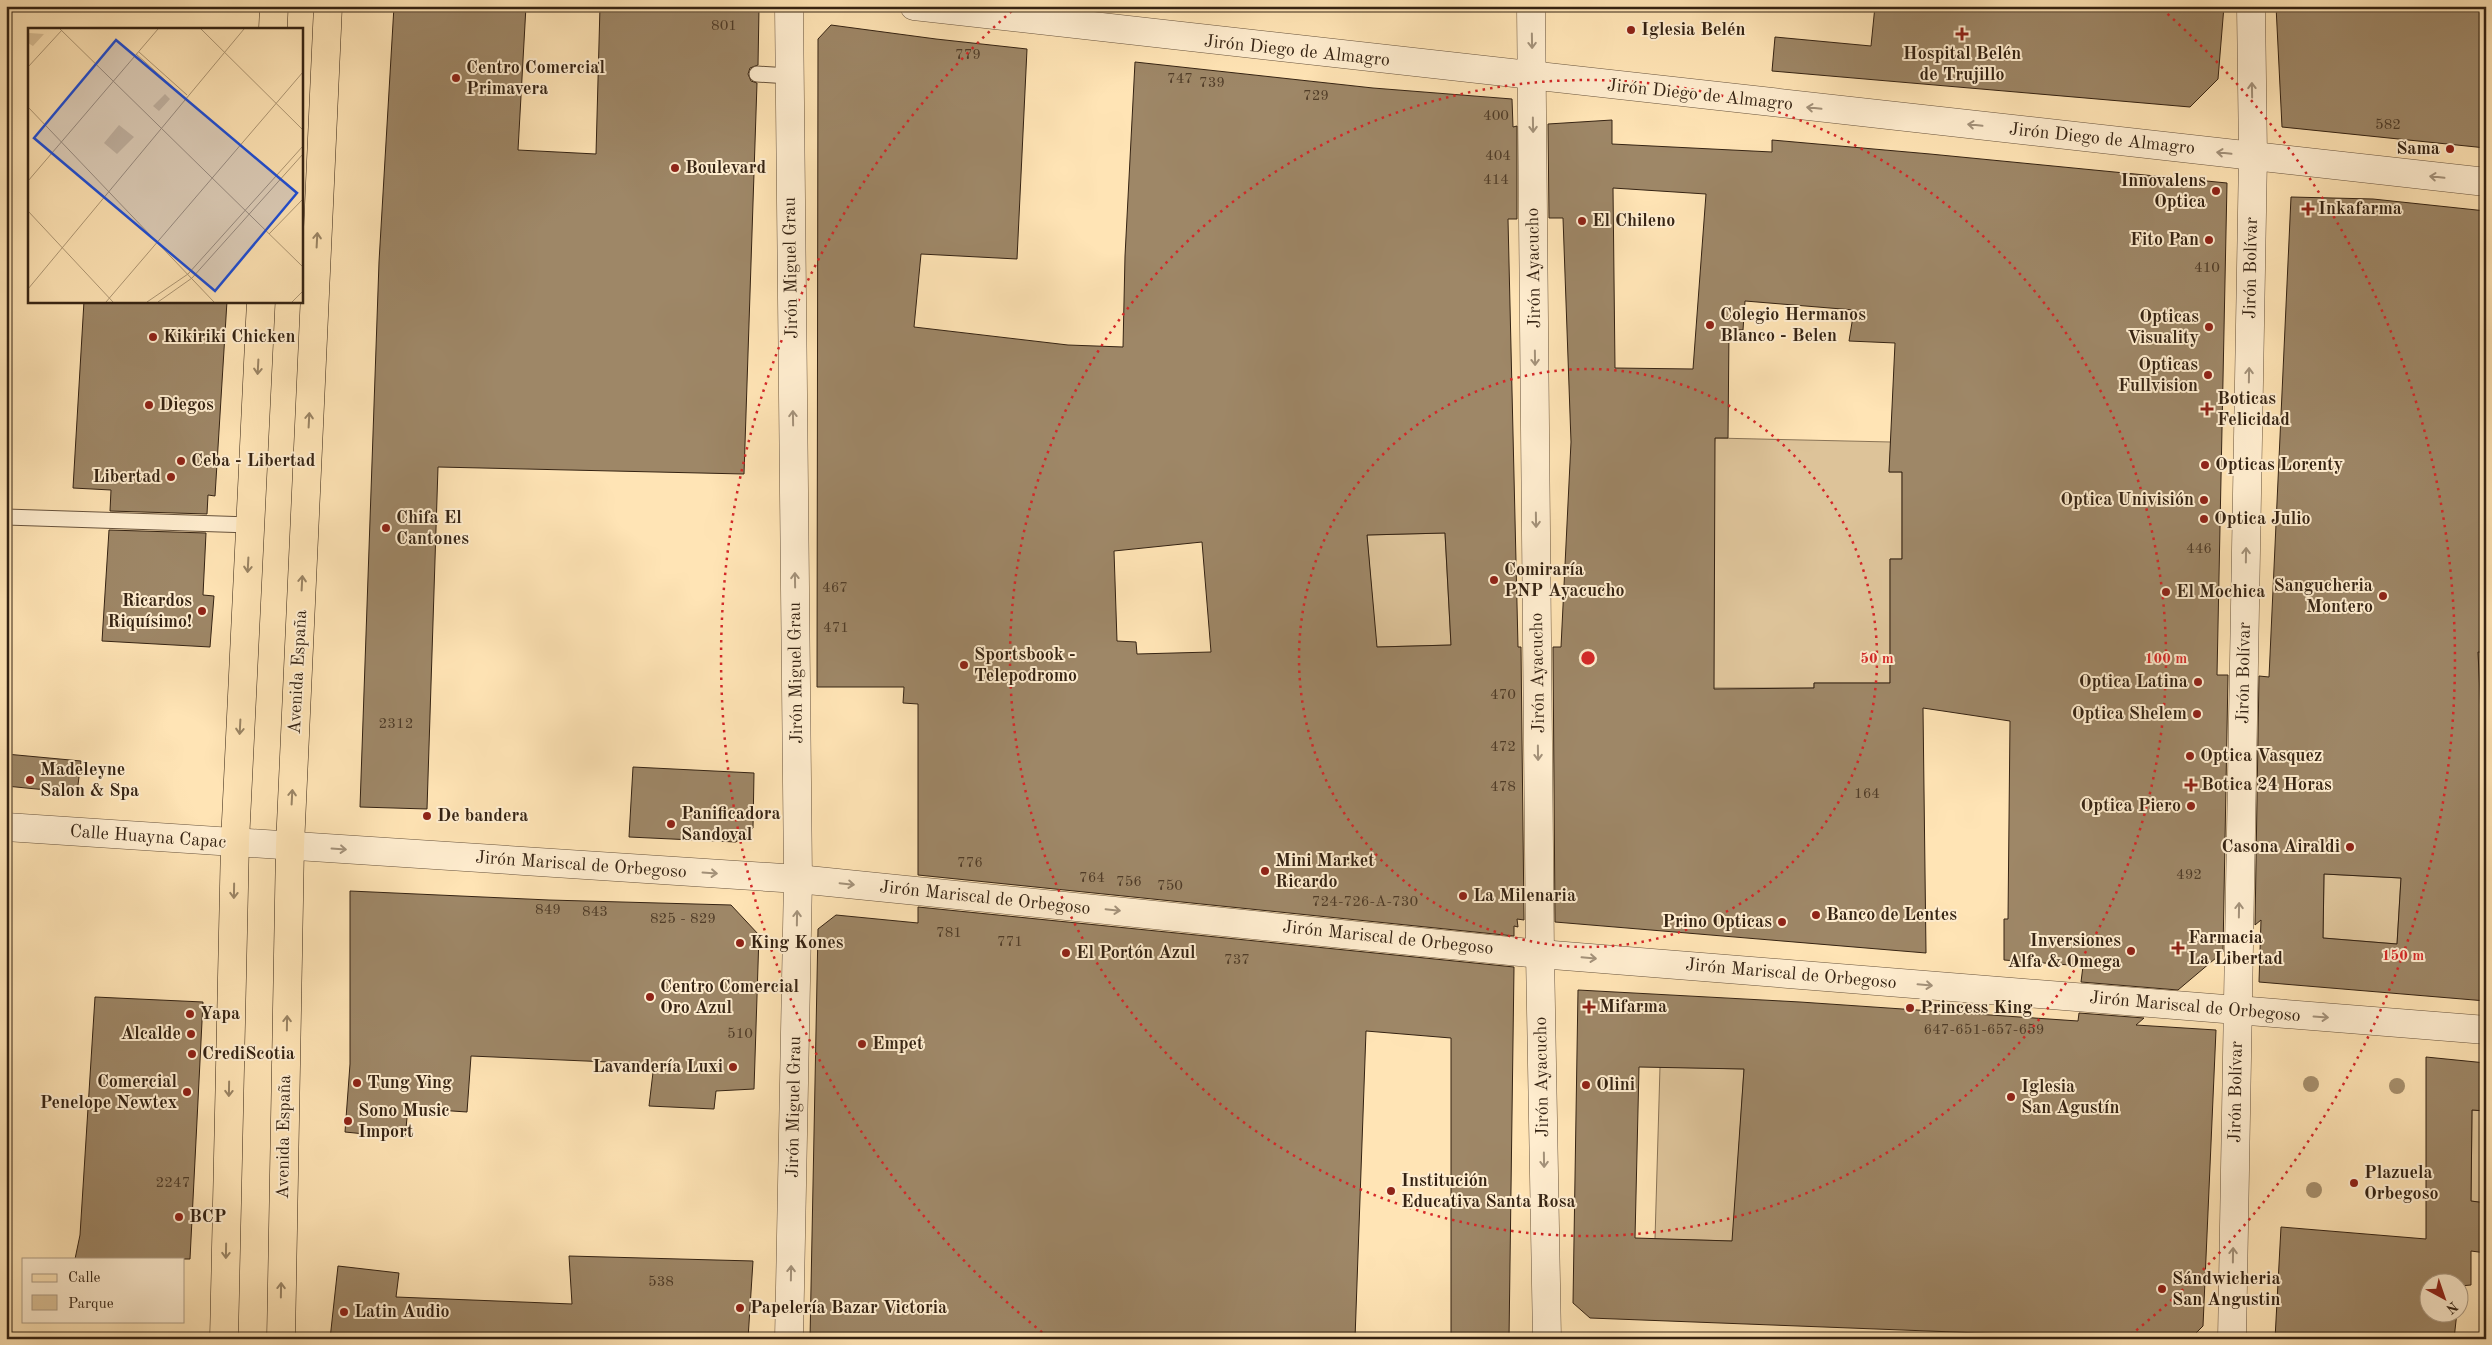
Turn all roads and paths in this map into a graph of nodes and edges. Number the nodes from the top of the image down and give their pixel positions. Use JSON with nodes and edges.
{"nodes":[{"id":1,"x":274,"y":6,"type":"edge"},
{"id":2,"x":328,"y":6,"type":"edge"},
{"id":3,"x":789,"y":6,"type":"edge"},
{"id":4,"x":914,"y":6,"type":"edge"},
{"id":5,"x":1531,"y":6,"type":"edge"},
{"id":6,"x":2251,"y":6,"type":"edge"},
{"id":7,"x":273,"y":28,"type":"edge"},
{"id":8,"x":758,"y":74,"type":"dead end"},
{"id":9,"x":789,"y":76,"type":"junction"},
{"id":10,"x":1532,"y":76,"type":"junction"},
{"id":11,"x":2253,"y":156,"type":"junction"},
{"id":12,"x":2486,"y":182,"type":"edge"},
{"id":13,"x":261,"y":302,"type":"edge"},
{"id":14,"x":6,"y":517,"type":"edge"},
{"id":15,"x":250,"y":525,"type":"junction"},
{"id":16,"x":6,"y":827,"type":"edge"},
{"id":17,"x":235,"y":842,"type":"junction"},
{"id":18,"x":290,"y":846,"type":"junction"},
{"id":19,"x":798,"y":879,"type":"junction"},
{"id":20,"x":1540,"y":954,"type":"junction"},
{"id":21,"x":2238,"y":1011,"type":"junction"},
{"id":22,"x":2486,"y":1030,"type":"edge"},
{"id":23,"x":224,"y":1339,"type":"edge"},
{"id":24,"x":280,"y":1339,"type":"edge"},
{"id":25,"x":789,"y":1339,"type":"edge"},
{"id":26,"x":1547,"y":1339,"type":"edge"},
{"id":27,"x":2232,"y":1339,"type":"edge"}],
"edges":[{"from":1,"to":7,"type":"main road"},
{"from":18,"to":2,"type":"main road","name":"Avenida España","one_way":true},
{"from":3,"to":9,"type":"street","name":"Jirón Miguel Grau"},
{"from":4,"to":10,"type":"street","name":"Jirón Diego de Almagro"},
{"from":5,"to":10,"type":"street","name":"Jirón Ayacucho","one_way":true},
{"from":11,"to":6,"type":"street","name":"Jirón Bolívar","one_way":true},
{"from":8,"to":9,"type":"lane"},
{"from":19,"to":9,"type":"street","name":"Jirón Miguel Grau","one_way":true},
{"from":11,"to":10,"type":"street","name":"Jirón Diego de Almagro","one_way":true},
{"from":10,"to":20,"type":"street","name":"Jirón Ayacucho","one_way":true},
{"from":12,"to":11,"type":"street","name":"Jirón Diego de Almagro","one_way":true},
{"from":21,"to":11,"type":"street","name":"Jirón Bolívar","one_way":true},
{"from":13,"to":15,"type":"main road","one_way":true},
{"from":14,"to":15,"type":"lane"},
{"from":15,"to":17,"type":"main road","one_way":true},
{"from":16,"to":17,"type":"street","name":"Calle Huayna Capac"},
{"from":17,"to":18,"type":"street","name":"Calle Huayna Capac"},
{"from":17,"to":23,"type":"main road","one_way":true},
{"from":18,"to":19,"type":"street","name":"Jirón Mariscal de Orbegoso","one_way":true},
{"from":24,"to":18,"type":"main road","name":"Avenida España","one_way":true},
{"from":19,"to":20,"type":"street","name":"Jirón Mariscal de Orbegoso","one_way":true},
{"from":25,"to":19,"type":"street","name":"Jirón Miguel Grau","one_way":true},
{"from":20,"to":21,"type":"street","name":"Jirón Mariscal de Orbegoso","one_way":true},
{"from":20,"to":26,"type":"street","name":"Jirón Ayacucho","one_way":true},
{"from":21,"to":22,"type":"street","name":"Jirón Mariscal de Orbegoso","one_way":true},
{"from":27,"to":21,"type":"street","name":"Jirón Bolívar","one_way":true}]}
